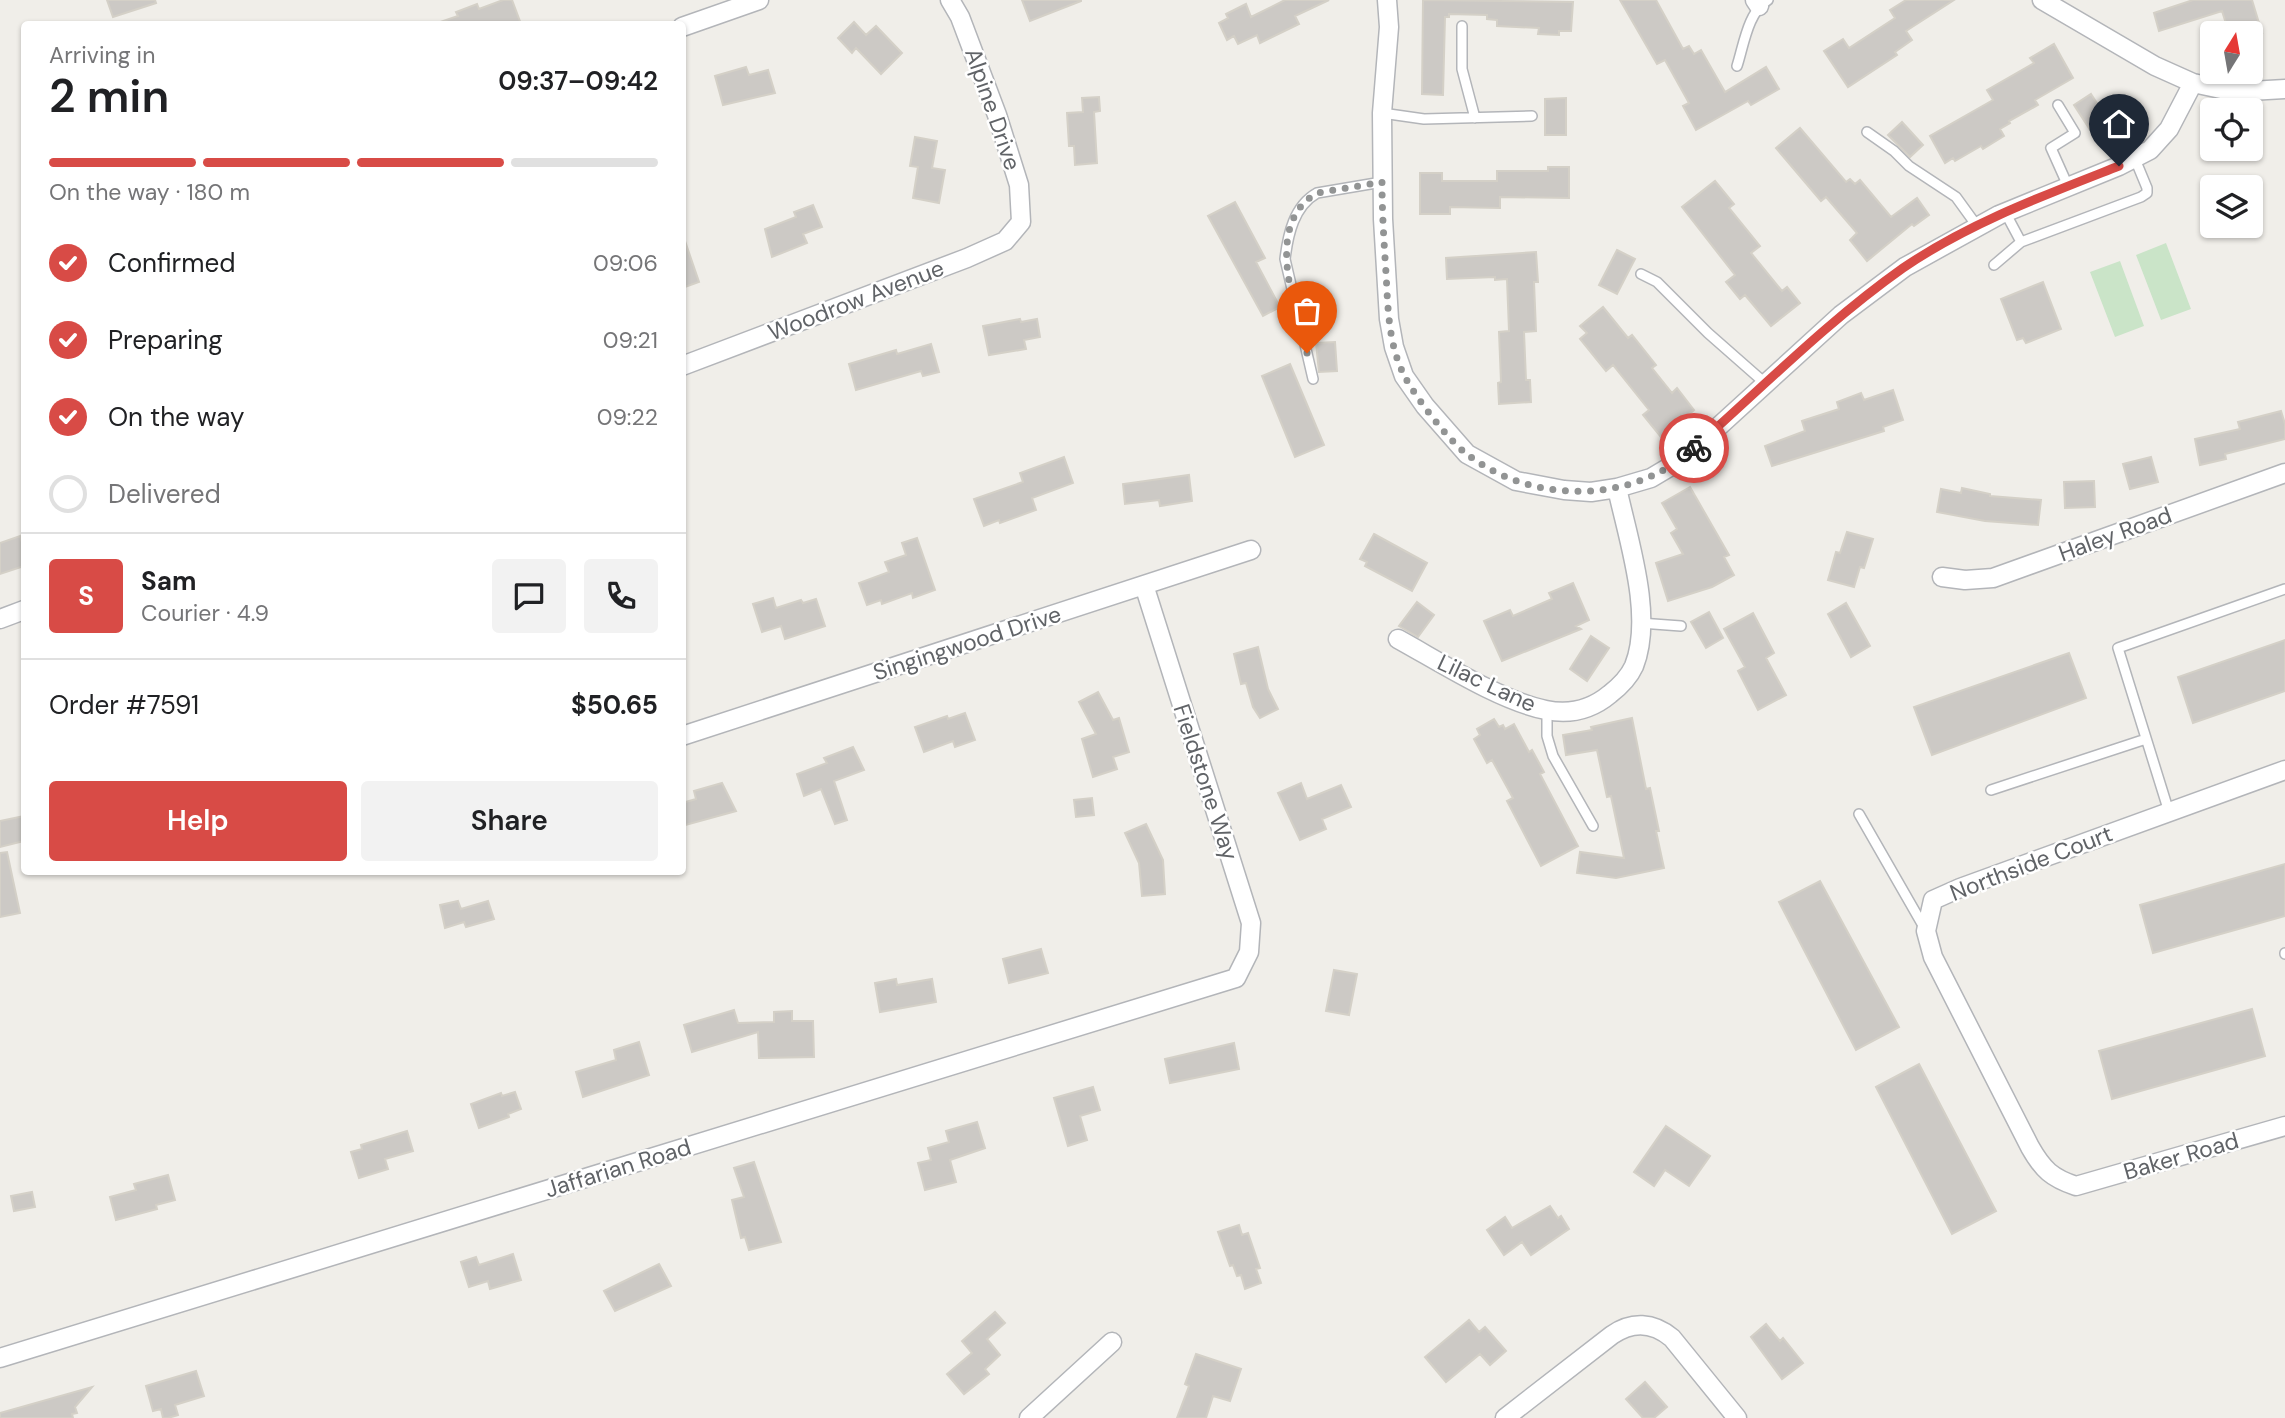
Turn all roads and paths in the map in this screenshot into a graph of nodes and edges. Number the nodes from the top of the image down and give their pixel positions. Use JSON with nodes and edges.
{"nodes":[{"id":1,"x":759,"y":0,"type":"edge"},
{"id":2,"x":950,"y":0,"type":"edge"},
{"id":3,"x":1387,"y":0,"type":"edge"},
{"id":4,"x":2042,"y":0,"type":"edge"},
{"id":5,"x":1761,"y":2,"type":"edge"},
{"id":6,"x":686,"y":26,"type":"edge"},
{"id":7,"x":1462,"y":26,"type":"dead end"},
{"id":8,"x":1737,"y":66,"type":"dead end"},
{"id":9,"x":2193,"y":83,"type":"junction"},
{"id":10,"x":2285,"y":89,"type":"edge"},
{"id":11,"x":2058,"y":105,"type":"dead end"},
{"id":12,"x":1382,"y":113,"type":"junction"},
{"id":13,"x":1532,"y":116,"type":"dead end"},
{"id":14,"x":1475,"y":118,"type":"junction"},
{"id":15,"x":1867,"y":132,"type":"dead end"},
{"id":16,"x":2135,"y":159,"type":"junction"},
{"id":17,"x":1382,"y":182,"type":"junction"},
{"id":18,"x":2068,"y":186,"type":"junction"},
{"id":19,"x":2005,"y":212,"type":"junction"},
{"id":20,"x":1021,"y":222,"type":"joint"},
{"id":21,"x":1977,"y":226,"type":"junction"},
{"id":22,"x":2021,"y":242,"type":"junction"},
{"id":23,"x":1994,"y":265,"type":"dead end"},
{"id":24,"x":1641,"y":274,"type":"dead end"},
{"id":25,"x":686,"y":364,"type":"edge"},
{"id":26,"x":1314,"y":379,"type":"dead end"},
{"id":27,"x":1766,"y":383,"type":"junction"},
{"id":28,"x":2285,"y":473,"type":"edge"},
{"id":29,"x":1617,"y":488,"type":"junction"},
{"id":30,"x":1251,"y":550,"type":"dead end"},
{"id":31,"x":1942,"y":577,"type":"dead end"},
{"id":32,"x":1144,"y":585,"type":"junction"},
{"id":33,"x":2285,"y":589,"type":"edge"},
{"id":34,"x":21,"y":611,"type":"edge"},
{"id":35,"x":0,"y":619,"type":"edge"},
{"id":36,"x":1640,"y":623,"type":"junction"},
{"id":37,"x":1682,"y":626,"type":"dead end"},
{"id":38,"x":1398,"y":639,"type":"dead end"},
{"id":39,"x":1547,"y":710,"type":"junction"},
{"id":40,"x":686,"y":735,"type":"edge"},
{"id":41,"x":2146,"y":739,"type":"junction"},
{"id":42,"x":2285,"y":770,"type":"edge"},
{"id":43,"x":1991,"y":790,"type":"dead end"},
{"id":44,"x":2169,"y":812,"type":"junction"},
{"id":45,"x":1859,"y":814,"type":"dead end"},
{"id":46,"x":1593,"y":826,"type":"dead end"},
{"id":47,"x":1926,"y":931,"type":"junction"},
{"id":48,"x":1236,"y":978,"type":"joint"},
{"id":49,"x":2285,"y":1126,"type":"edge"},
{"id":50,"x":1112,"y":1342,"type":"dead end"},
{"id":51,"x":0,"y":1358,"type":"edge"},
{"id":52,"x":1029,"y":1418,"type":"edge"},
{"id":53,"x":1506,"y":1418,"type":"edge"},
{"id":54,"x":1737,"y":1418,"type":"edge"}],
"edges":[{"from":1,"to":6,"type":"street"},
{"from":2,"to":20,"type":"street","name":"Alpine Drive"},
{"from":3,"to":12,"type":"street"},
{"from":4,"to":9,"type":"street"},
{"from":5,"to":8,"type":"lane"},
{"from":7,"to":14,"type":"lane"},
{"from":9,"to":10,"type":"street"},
{"from":9,"to":16,"type":"street"},
{"from":11,"to":18,"type":"lane"},
{"from":12,"to":14,"type":"lane"},
{"from":12,"to":17,"type":"street"},
{"from":13,"to":14,"type":"lane"},
{"from":15,"to":21,"type":"lane"},
{"from":16,"to":18,"type":"street"},
{"from":16,"to":22,"type":"lane"},
{"from":17,"to":26,"type":"lane"},
{"from":17,"to":29,"type":"street"},
{"from":18,"to":19,"type":"street"},
{"from":19,"to":21,"type":"street"},
{"from":19,"to":22,"type":"lane"},
{"from":20,"to":25,"type":"street","name":"Woodrow Avenue"},
{"from":21,"to":27,"type":"street"},
{"from":22,"to":23,"type":"lane"},
{"from":24,"to":27,"type":"lane"},
{"from":27,"to":29,"type":"street"},
{"from":28,"to":31,"type":"street","name":"Haley Road"},
{"from":29,"to":36,"type":"street","name":"Lilac Lane"},
{"from":30,"to":32,"type":"street","name":"Singingwood Drive"},
{"from":32,"to":40,"type":"street","name":"Singingwood Drive"},
{"from":32,"to":48,"type":"street","name":"Fieldstone Way"},
{"from":33,"to":41,"type":"lane"},
{"from":34,"to":35,"type":"street"},
{"from":36,"to":37,"type":"lane"},
{"from":36,"to":39,"type":"street","name":"Lilac Lane"},
{"from":38,"to":39,"type":"street","name":"Lilac Lane"},
{"from":39,"to":46,"type":"lane"},
{"from":41,"to":43,"type":"lane"},
{"from":41,"to":44,"type":"lane"},
{"from":42,"to":44,"type":"street","name":"Northside Court"},
{"from":44,"to":47,"type":"street","name":"Northside Court"},
{"from":45,"to":47,"type":"lane"},
{"from":47,"to":49,"type":"street","name":"Baker Road"},
{"from":48,"to":51,"type":"street","name":"Jaffarian Road"},
{"from":50,"to":52,"type":"street"},
{"from":53,"to":54,"type":"street"}]}
